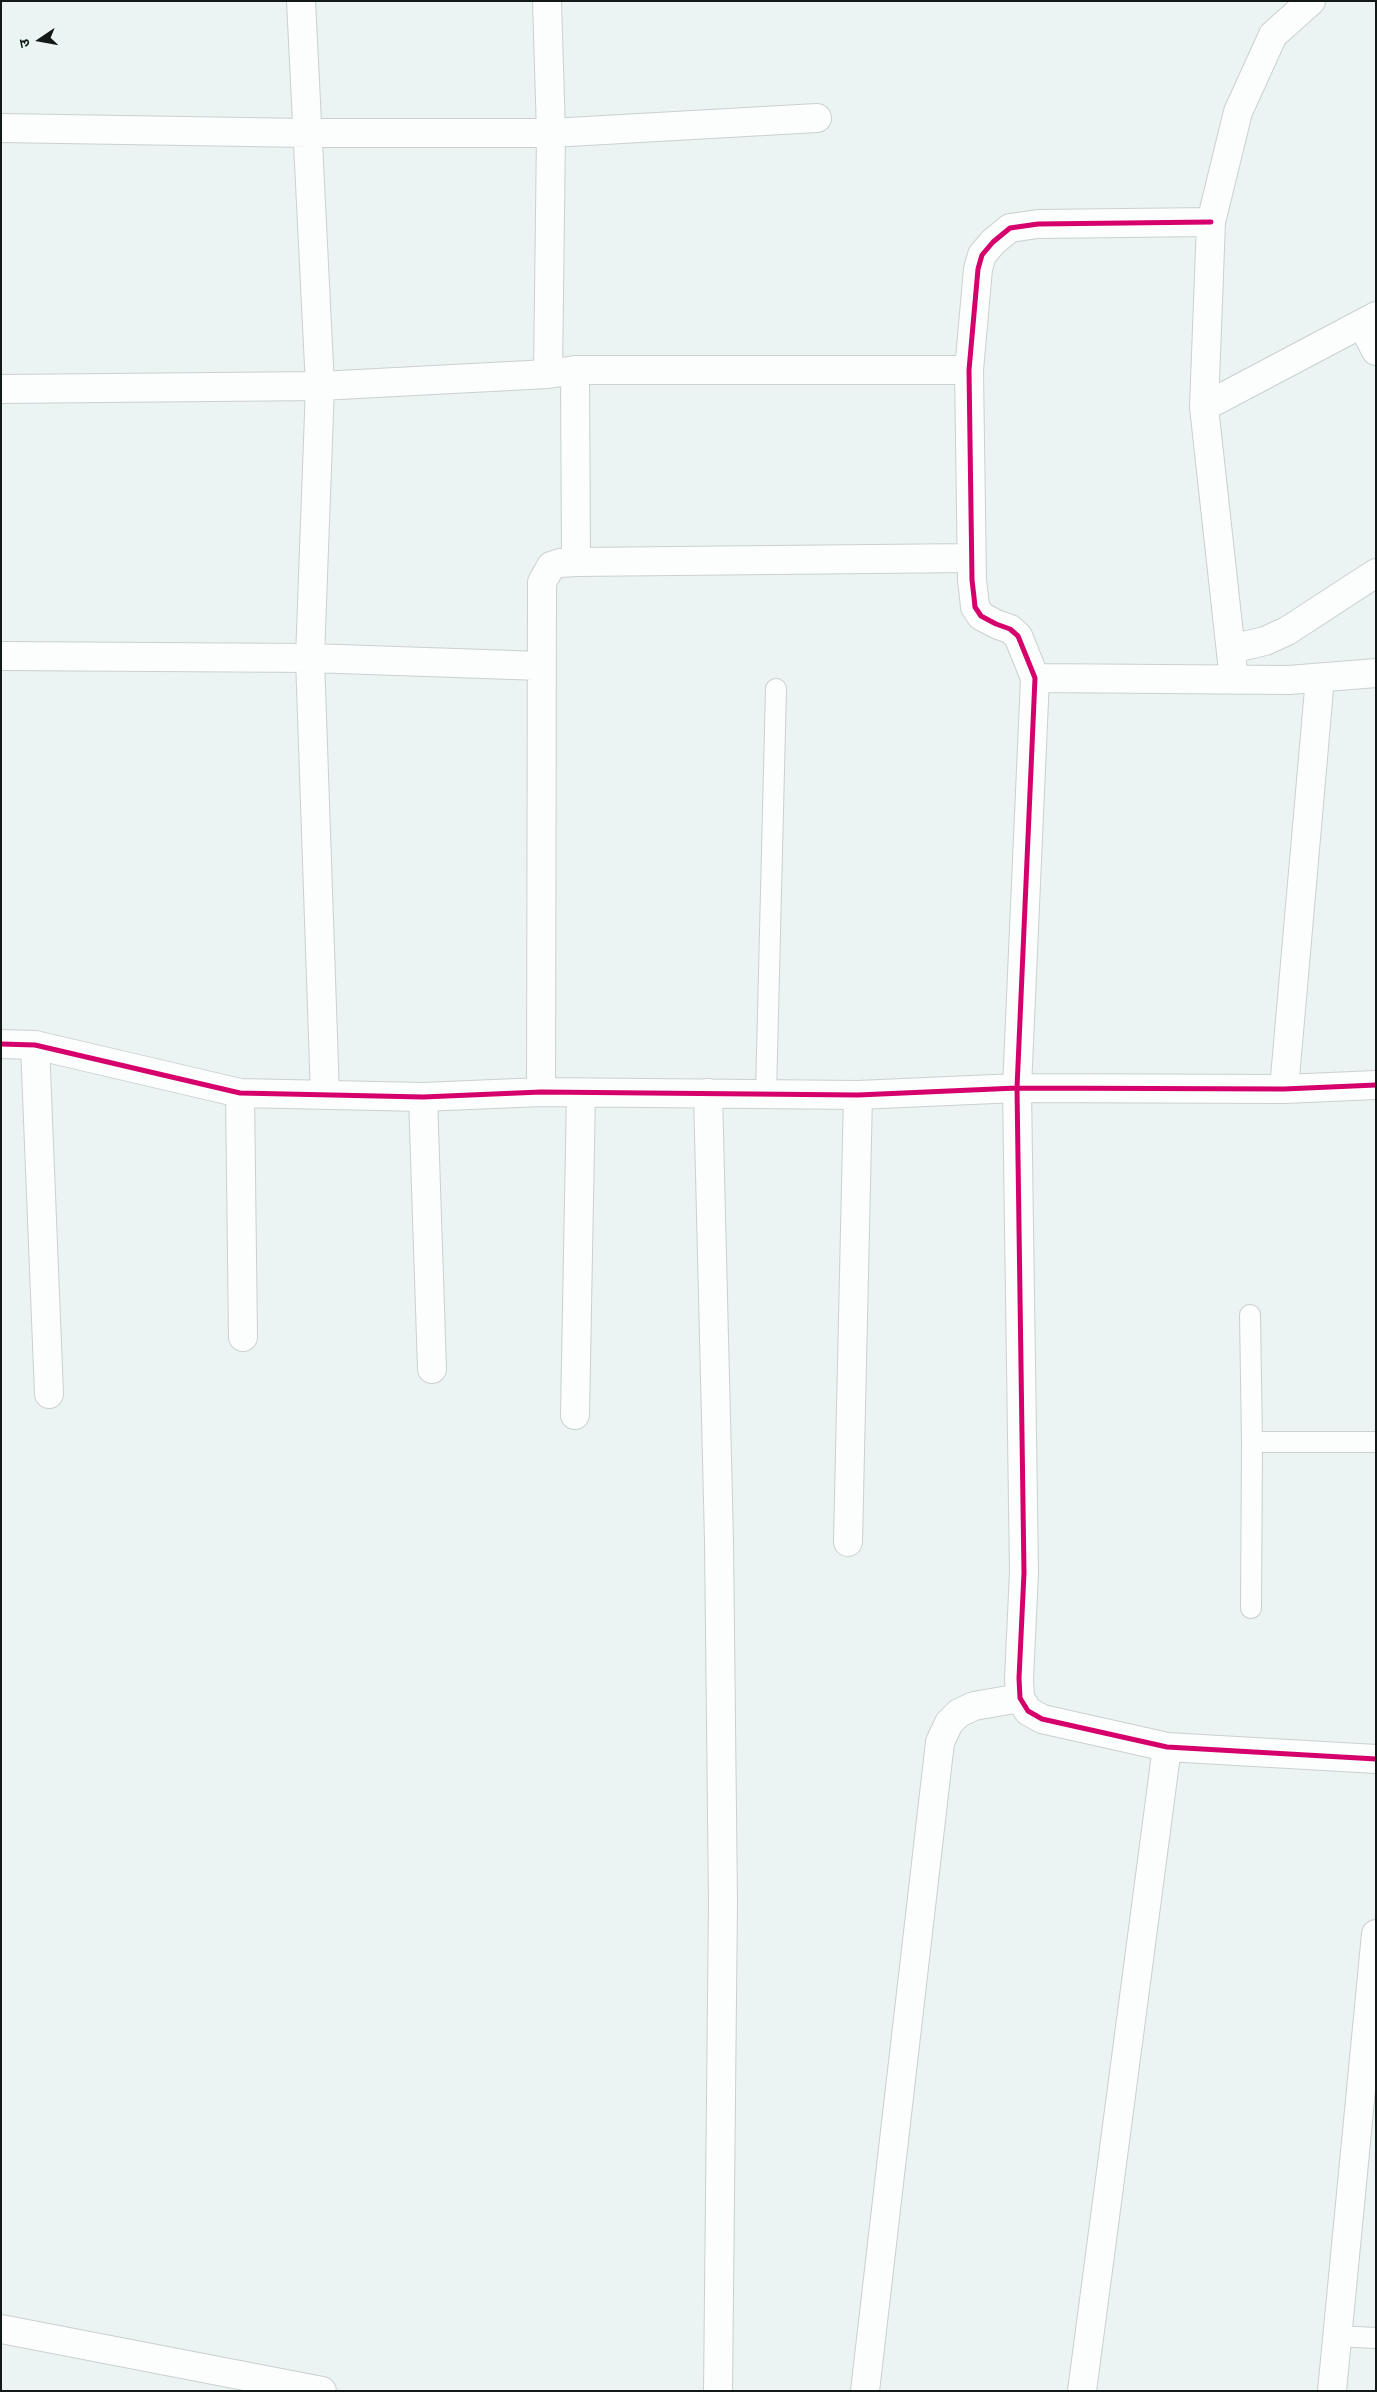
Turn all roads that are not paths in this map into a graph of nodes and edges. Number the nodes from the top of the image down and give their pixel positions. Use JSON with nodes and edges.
{"nodes":[{"id":1,"x":302,"y":1,"type":"edge"},
{"id":2,"x":547,"y":1,"type":"edge"},
{"id":3,"x":1311,"y":1,"type":"edge"},
{"id":4,"x":817,"y":118,"type":"dead end"},
{"id":5,"x":1,"y":128,"type":"edge"},
{"id":6,"x":307,"y":133,"type":"junction"},
{"id":7,"x":551,"y":134,"type":"junction"},
{"id":8,"x":1211,"y":222,"type":"junction"},
{"id":9,"x":1369,"y":320,"type":"edge"},
{"id":10,"x":1376,"y":351,"type":"edge"},
{"id":11,"x":575,"y":370,"type":"junction"},
{"id":12,"x":969,"y":370,"type":"junction"},
{"id":13,"x":548,"y":374,"type":"junction"},
{"id":14,"x":320,"y":386,"type":"junction"},
{"id":15,"x":1,"y":389,"type":"edge"},
{"id":16,"x":1204,"y":407,"type":"junction"},
{"id":17,"x":972,"y":558,"type":"junction"},
{"id":18,"x":576,"y":562,"type":"junction"},
{"id":19,"x":1376,"y":573,"type":"edge"},
{"id":20,"x":1231,"y":648,"type":"junction"},
{"id":21,"x":1,"y":656,"type":"edge"},
{"id":22,"x":310,"y":658,"type":"junction"},
{"id":23,"x":542,"y":666,"type":"junction"},
{"id":24,"x":1376,"y":673,"type":"edge"},
{"id":25,"x":1035,"y":678,"type":"junction"},
{"id":26,"x":1320,"y":678,"type":"junction"},
{"id":27,"x":1234,"y":680,"type":"junction"},
{"id":28,"x":776,"y":689,"type":"dead end"},
{"id":29,"x":1,"y":1044,"type":"edge"},
{"id":30,"x":35,"y":1045,"type":"junction"},
{"id":31,"x":1376,"y":1085,"type":"edge"},
{"id":32,"x":1017,"y":1088,"type":"junction"},
{"id":33,"x":1284,"y":1089,"type":"junction"},
{"id":34,"x":541,"y":1092,"type":"junction"},
{"id":35,"x":708,"y":1092,"type":"junction"},
{"id":36,"x":240,"y":1093,"type":"junction"},
{"id":37,"x":581,"y":1093,"type":"junction"},
{"id":38,"x":766,"y":1094,"type":"junction"},
{"id":39,"x":325,"y":1095,"type":"junction"},
{"id":40,"x":858,"y":1095,"type":"junction"},
{"id":41,"x":423,"y":1097,"type":"junction"},
{"id":42,"x":1250,"y":1315,"type":"dead end"},
{"id":43,"x":243,"y":1337,"type":"dead end"},
{"id":44,"x":432,"y":1368,"type":"dead end"},
{"id":45,"x":49,"y":1394,"type":"dead end"},
{"id":46,"x":575,"y":1415,"type":"dead end"},
{"id":47,"x":1252,"y":1442,"type":"junction"},
{"id":48,"x":1376,"y":1442,"type":"edge"},
{"id":49,"x":848,"y":1542,"type":"dead end"},
{"id":50,"x":1251,"y":1608,"type":"dead end"},
{"id":51,"x":1020,"y":1698,"type":"junction"},
{"id":52,"x":1167,"y":1747,"type":"junction"},
{"id":53,"x":1376,"y":1759,"type":"edge"},
{"id":54,"x":1376,"y":1934,"type":"edge"},
{"id":55,"x":1367,"y":2111,"type":"edge"},
{"id":56,"x":1,"y":2329,"type":"edge"},
{"id":57,"x":1337,"y":2336,"type":"junction"},
{"id":58,"x":1376,"y":2338,"type":"edge"},
{"id":59,"x":322,"y":2391,"type":"edge"},
{"id":60,"x":718,"y":2391,"type":"edge"},
{"id":61,"x":865,"y":2391,"type":"edge"},
{"id":62,"x":1082,"y":2391,"type":"edge"},
{"id":63,"x":1332,"y":2391,"type":"edge"}],
"edges":[{"from":1,"to":6,"type":"street"},
{"from":2,"to":7,"type":"street"},
{"from":3,"to":8,"type":"street"},
{"from":4,"to":7,"type":"street"},
{"from":5,"to":6,"type":"street"},
{"from":6,"to":7,"type":"street"},
{"from":6,"to":14,"type":"street"},
{"from":7,"to":13,"type":"street"},
{"from":8,"to":12,"type":"street"},
{"from":8,"to":16,"type":"street"},
{"from":9,"to":10,"type":"street"},
{"from":9,"to":16,"type":"street"},
{"from":11,"to":12,"type":"street"},
{"from":11,"to":13,"type":"street"},
{"from":11,"to":18,"type":"street"},
{"from":12,"to":17,"type":"street"},
{"from":13,"to":14,"type":"street"},
{"from":14,"to":15,"type":"street"},
{"from":14,"to":22,"type":"street"},
{"from":16,"to":20,"type":"street"},
{"from":17,"to":18,"type":"street"},
{"from":17,"to":25,"type":"street"},
{"from":18,"to":23,"type":"street"},
{"from":19,"to":20,"type":"street"},
{"from":20,"to":27,"type":"street"},
{"from":21,"to":22,"type":"street"},
{"from":22,"to":23,"type":"street"},
{"from":22,"to":39,"type":"street"},
{"from":23,"to":34,"type":"street"},
{"from":24,"to":26,"type":"street"},
{"from":25,"to":27,"type":"street"},
{"from":25,"to":32,"type":"street"},
{"from":26,"to":27,"type":"street"},
{"from":26,"to":33,"type":"street"},
{"from":28,"to":38,"type":"lane"},
{"from":29,"to":30,"type":"street"},
{"from":30,"to":36,"type":"street"},
{"from":30,"to":45,"type":"street"},
{"from":31,"to":33,"type":"street"},
{"from":32,"to":33,"type":"street"},
{"from":32,"to":40,"type":"street"},
{"from":32,"to":51,"type":"street"},
{"from":34,"to":37,"type":"street"},
{"from":34,"to":41,"type":"street"},
{"from":35,"to":37,"type":"street"},
{"from":35,"to":38,"type":"street"},
{"from":35,"to":60,"type":"street"},
{"from":36,"to":39,"type":"street"},
{"from":36,"to":43,"type":"street"},
{"from":37,"to":46,"type":"street"},
{"from":38,"to":40,"type":"street"},
{"from":39,"to":41,"type":"street"},
{"from":40,"to":49,"type":"street"},
{"from":41,"to":44,"type":"street"},
{"from":42,"to":47,"type":"lane"},
{"from":47,"to":48,"type":"lane"},
{"from":47,"to":50,"type":"lane"},
{"from":51,"to":52,"type":"street"},
{"from":51,"to":61,"type":"street"},
{"from":52,"to":53,"type":"street"},
{"from":52,"to":62,"type":"street"},
{"from":54,"to":55,"type":"street"},
{"from":55,"to":57,"type":"street"},
{"from":56,"to":59,"type":"street"},
{"from":57,"to":58,"type":"lane"},
{"from":57,"to":63,"type":"street"}]}
